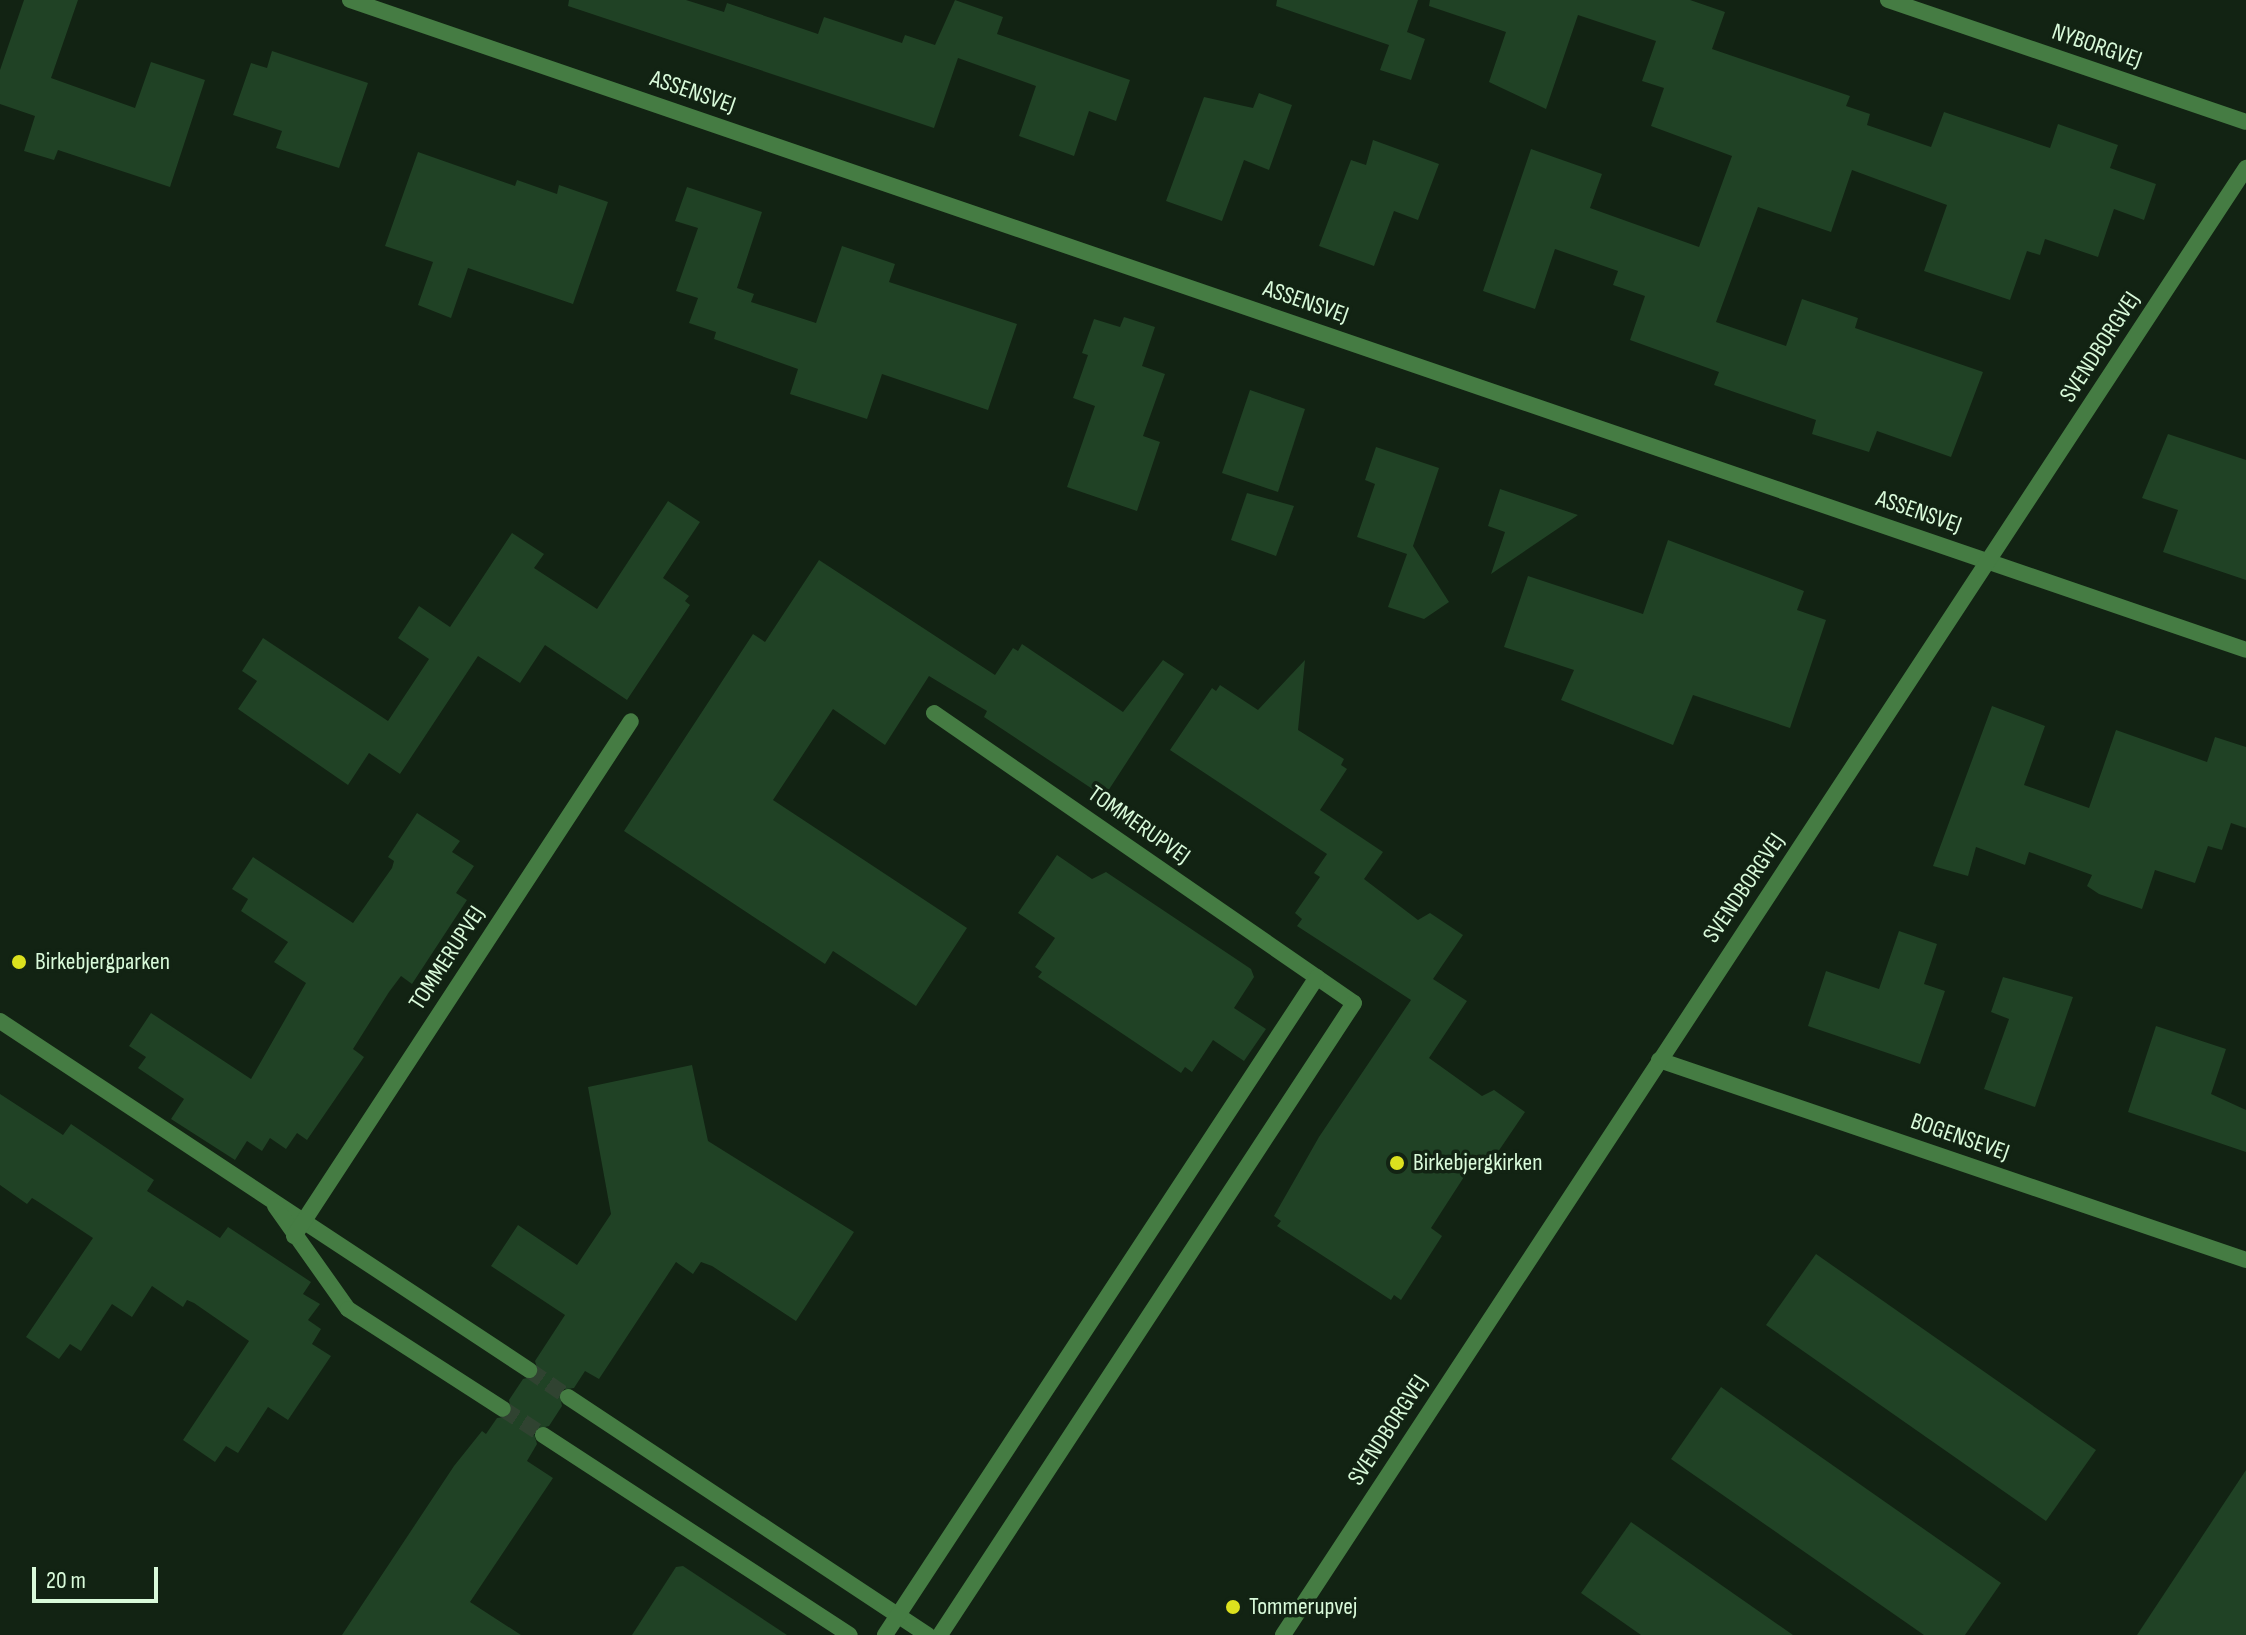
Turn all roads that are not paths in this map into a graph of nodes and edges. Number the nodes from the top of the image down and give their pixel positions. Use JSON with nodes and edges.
{"nodes":[{"id":1,"x":350,"y":0,"type":"edge"},
{"id":2,"x":1888,"y":0,"type":"edge"},
{"id":3,"x":2246,"y":122,"type":"edge"},
{"id":4,"x":2246,"y":168,"type":"edge"},
{"id":5,"x":1989,"y":562,"type":"junction"},
{"id":6,"x":2246,"y":650,"type":"edge"},
{"id":7,"x":934,"y":713,"type":"dead end"},
{"id":8,"x":631,"y":721,"type":"dead end"},
{"id":9,"x":1317,"y":977,"type":"junction"},
{"id":10,"x":0,"y":1021,"type":"edge"},
{"id":11,"x":1659,"y":1060,"type":"junction"},
{"id":12,"x":273,"y":1201,"type":"junction"},
{"id":13,"x":303,"y":1221,"type":"junction"},
{"id":14,"x":294,"y":1236,"type":"junction"},
{"id":15,"x":2246,"y":1260,"type":"edge"},
{"id":16,"x":529,"y":1370,"type":"tunnel mouth"},
{"id":17,"x":568,"y":1397,"type":"tunnel mouth"},
{"id":18,"x":503,"y":1409,"type":"tunnel mouth"},
{"id":19,"x":543,"y":1435,"type":"tunnel mouth"},
{"id":20,"x":898,"y":1615,"type":"junction"},
{"id":21,"x":850,"y":1635,"type":"edge"},
{"id":22,"x":885,"y":1635,"type":"edge"},
{"id":23,"x":928,"y":1635,"type":"edge"},
{"id":24,"x":940,"y":1635,"type":"edge"},
{"id":25,"x":1283,"y":1635,"type":"edge"}],
"edges":[{"from":1,"to":5,"type":"street","name":"ASSENSVEJ"},
{"from":2,"to":3,"type":"street","name":"NYBORGVEJ"},
{"from":4,"to":5,"type":"street","name":"SVENDBORGVEJ"},
{"from":5,"to":6,"type":"street","name":"ASSENSVEJ"},
{"from":5,"to":11,"type":"street","name":"SVENDBORGVEJ"},
{"from":7,"to":9,"type":"street","name":"TOMMERUPVEJ"},
{"from":8,"to":13,"type":"street","name":"TOMMERUPVEJ"},
{"from":9,"to":20,"type":"street"},
{"from":9,"to":24,"type":"street","name":"TOMMERUPVEJ"},
{"from":10,"to":12,"type":"street"},
{"from":11,"to":15,"type":"street","name":"BOGENSEVEJ"},
{"from":11,"to":25,"type":"street","name":"SVENDBORGVEJ"},
{"from":12,"to":13,"type":"street"},
{"from":12,"to":14,"type":"street"},
{"from":13,"to":14,"type":"street","name":"TOMMERUPVEJ"},
{"from":13,"to":16,"type":"street"},
{"from":14,"to":18,"type":"street"},
{"from":17,"to":20,"type":"street"},
{"from":19,"to":21,"type":"street"},
{"from":20,"to":22,"type":"street"},
{"from":20,"to":23,"type":"street"}]}
